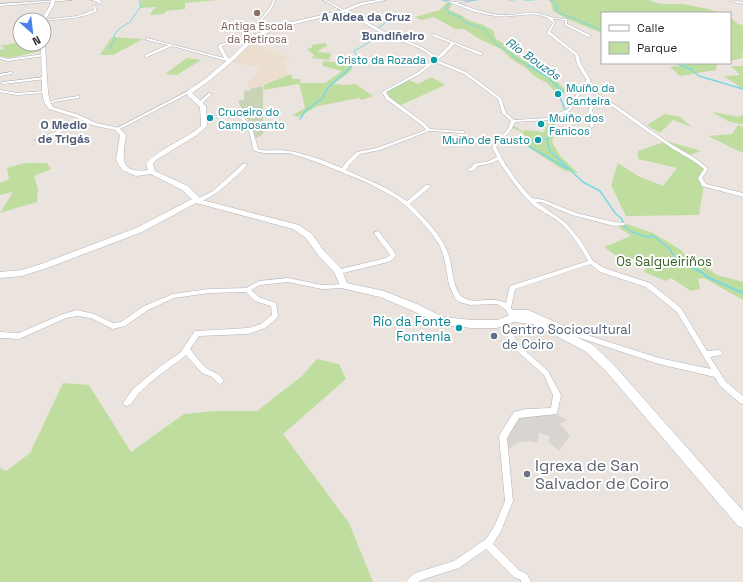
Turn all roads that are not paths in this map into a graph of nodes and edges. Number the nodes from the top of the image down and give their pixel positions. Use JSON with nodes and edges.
{"nodes":[{"id":1,"x":71,"y":0,"type":"edge"},
{"id":2,"x":92,"y":0,"type":"edge"},
{"id":3,"x":274,"y":0,"type":"edge"},
{"id":4,"x":324,"y":0,"type":"edge"},
{"id":5,"x":384,"y":0,"type":"edge"},
{"id":6,"x":447,"y":0,"type":"edge"},
{"id":7,"x":470,"y":0,"type":"edge"},
{"id":8,"x":732,"y":0,"type":"edge"},
{"id":9,"x":53,"y":1,"type":"edge"},
{"id":10,"x":455,"y":2,"type":"junction"},
{"id":11,"x":743,"y":3,"type":"edge"},
{"id":12,"x":0,"y":4,"type":"edge"},
{"id":13,"x":344,"y":11,"type":"junction"},
{"id":14,"x":48,"y":12,"type":"edge"},
{"id":15,"x":548,"y":18,"type":"junction"},
{"id":16,"x":52,"y":19,"type":"edge"},
{"id":17,"x":432,"y":35,"type":"dead end"},
{"id":18,"x":589,"y":36,"type":"dead end"},
{"id":19,"x":254,"y":37,"type":"junction"},
{"id":20,"x":147,"y":39,"type":"dead end"},
{"id":21,"x":233,"y":41,"type":"dead end"},
{"id":22,"x":453,"y":43,"type":"junction"},
{"id":23,"x":172,"y":45,"type":"junction"},
{"id":24,"x":44,"y":52,"type":"edge"},
{"id":25,"x":481,"y":54,"type":"dead end"},
{"id":26,"x":44,"y":55,"type":"junction"},
{"id":27,"x":146,"y":56,"type":"dead end"},
{"id":28,"x":388,"y":57,"type":"dead end"},
{"id":29,"x":0,"y":58,"type":"edge"},
{"id":30,"x":436,"y":59,"type":"junction"},
{"id":31,"x":228,"y":60,"type":"junction"},
{"id":32,"x":428,"y":65,"type":"junction"},
{"id":33,"x":11,"y":73,"type":"dead end"},
{"id":34,"x":0,"y":75,"type":"edge"},
{"id":35,"x":45,"y":78,"type":"junction"},
{"id":36,"x":3,"y":83,"type":"dead end"},
{"id":37,"x":586,"y":89,"type":"junction"},
{"id":38,"x":0,"y":91,"type":"edge"},
{"id":39,"x":45,"y":92,"type":"junction"},
{"id":40,"x":189,"y":92,"type":"junction"},
{"id":41,"x":210,"y":94,"type":"dead end"},
{"id":42,"x":599,"y":96,"type":"junction"},
{"id":43,"x":78,"y":97,"type":"dead end"},
{"id":44,"x":48,"y":103,"type":"junction"},
{"id":45,"x":200,"y":104,"type":"junction"},
{"id":46,"x":205,"y":117,"type":"junction"},
{"id":47,"x":513,"y":121,"type":"junction"},
{"id":48,"x":90,"y":122,"type":"junction"},
{"id":49,"x":592,"y":127,"type":"dead end"},
{"id":50,"x":117,"y":129,"type":"junction"},
{"id":51,"x":429,"y":130,"type":"junction"},
{"id":52,"x":463,"y":132,"type":"dead end"},
{"id":53,"x":36,"y":140,"type":"dead end"},
{"id":54,"x":500,"y":157,"type":"junction"},
{"id":55,"x":246,"y":165,"type":"dead end"},
{"id":56,"x":470,"y":170,"type":"dead end"},
{"id":57,"x":343,"y":171,"type":"junction"},
{"id":58,"x":152,"y":172,"type":"junction"},
{"id":59,"x":428,"y":186,"type":"dead end"},
{"id":60,"x":743,"y":195,"type":"edge"},
{"id":61,"x":530,"y":199,"type":"junction"},
{"id":62,"x":196,"y":200,"type":"junction"},
{"id":63,"x":407,"y":204,"type":"junction"},
{"id":64,"x":622,"y":224,"type":"dead end"},
{"id":65,"x":377,"y":233,"type":"dead end"},
{"id":66,"x":591,"y":262,"type":"junction"},
{"id":67,"x":339,"y":272,"type":"junction"},
{"id":68,"x":0,"y":275,"type":"edge"},
{"id":69,"x":344,"y":286,"type":"junction"},
{"id":70,"x":247,"y":290,"type":"junction"},
{"id":71,"x":511,"y":313,"type":"junction"},
{"id":72,"x":503,"y":322,"type":"junction"},
{"id":73,"x":0,"y":335,"type":"edge"},
{"id":74,"x":186,"y":350,"type":"junction"},
{"id":75,"x":719,"y":353,"type":"dead end"},
{"id":76,"x":706,"y":354,"type":"junction"},
{"id":77,"x":717,"y":374,"type":"junction"},
{"id":78,"x":220,"y":381,"type":"dead end"},
{"id":79,"x":743,"y":400,"type":"edge"},
{"id":80,"x":127,"y":403,"type":"dead end"},
{"id":81,"x":743,"y":521,"type":"edge"},
{"id":82,"x":486,"y":544,"type":"junction"},
{"id":83,"x":411,"y":582,"type":"edge"},
{"id":84,"x":526,"y":582,"type":"edge"}],
"edges":[{"from":1,"to":9,"type":"street"},
{"from":2,"to":16,"type":"street"},
{"from":3,"to":19,"type":"street"},
{"from":4,"to":13,"type":"street"},
{"from":5,"to":13,"type":"street"},
{"from":6,"to":10,"type":"street"},
{"from":7,"to":10,"type":"street"},
{"from":8,"to":11,"type":"street"},
{"from":9,"to":12,"type":"street"},
{"from":9,"to":14,"type":"street"},
{"from":10,"to":15,"type":"street"},
{"from":13,"to":19,"type":"street"},
{"from":13,"to":30,"type":"street"},
{"from":15,"to":18,"type":"street"},
{"from":15,"to":37,"type":"street"},
{"from":17,"to":22,"type":"street"},
{"from":19,"to":31,"type":"street"},
{"from":20,"to":23,"type":"street"},
{"from":21,"to":31,"type":"street"},
{"from":22,"to":25,"type":"street"},
{"from":22,"to":30,"type":"street"},
{"from":23,"to":27,"type":"street"},
{"from":23,"to":31,"type":"street"},
{"from":24,"to":26,"type":"street"},
{"from":26,"to":29,"type":"street"},
{"from":26,"to":35,"type":"street"},
{"from":28,"to":32,"type":"street"},
{"from":30,"to":32,"type":"street"},
{"from":30,"to":47,"type":"street"},
{"from":31,"to":40,"type":"street"},
{"from":32,"to":51,"type":"street"},
{"from":33,"to":34,"type":"street"},
{"from":35,"to":36,"type":"street"},
{"from":35,"to":39,"type":"street"},
{"from":37,"to":42,"type":"street"},
{"from":37,"to":47,"type":"street"},
{"from":38,"to":39,"type":"street"},
{"from":39,"to":44,"type":"street"},
{"from":40,"to":45,"type":"street"},
{"from":40,"to":50,"type":"street"},
{"from":41,"to":45,"type":"street"},
{"from":42,"to":49,"type":"street"},
{"from":42,"to":60,"type":"street"},
{"from":43,"to":44,"type":"street"},
{"from":44,"to":48,"type":"street"},
{"from":45,"to":46,"type":"street"},
{"from":46,"to":57,"type":"street"},
{"from":46,"to":58,"type":"street"},
{"from":47,"to":54,"type":"street"},
{"from":48,"to":50,"type":"street"},
{"from":48,"to":53,"type":"street"},
{"from":50,"to":58,"type":"street"},
{"from":51,"to":52,"type":"street"},
{"from":51,"to":57,"type":"street"},
{"from":54,"to":56,"type":"street"},
{"from":54,"to":61,"type":"street"},
{"from":55,"to":62,"type":"street"},
{"from":57,"to":63,"type":"street"},
{"from":58,"to":62,"type":"street"},
{"from":59,"to":63,"type":"street"},
{"from":61,"to":64,"type":"street"},
{"from":61,"to":66,"type":"street"},
{"from":62,"to":67,"type":"street"},
{"from":62,"to":68,"type":"street"},
{"from":63,"to":71,"type":"street"},
{"from":65,"to":67,"type":"street"},
{"from":66,"to":71,"type":"street"},
{"from":66,"to":76,"type":"street"},
{"from":67,"to":69,"type":"street"},
{"from":69,"to":70,"type":"street"},
{"from":69,"to":72,"type":"street"},
{"from":70,"to":73,"type":"street"},
{"from":70,"to":74,"type":"street"},
{"from":71,"to":72,"type":"street"},
{"from":71,"to":77,"type":"street"},
{"from":71,"to":81,"type":"street"},
{"from":72,"to":82,"type":"street"},
{"from":74,"to":78,"type":"street"},
{"from":74,"to":80,"type":"street"},
{"from":75,"to":76,"type":"street"},
{"from":76,"to":77,"type":"street"},
{"from":77,"to":79,"type":"street"},
{"from":82,"to":83,"type":"street"},
{"from":82,"to":84,"type":"street"}]}
